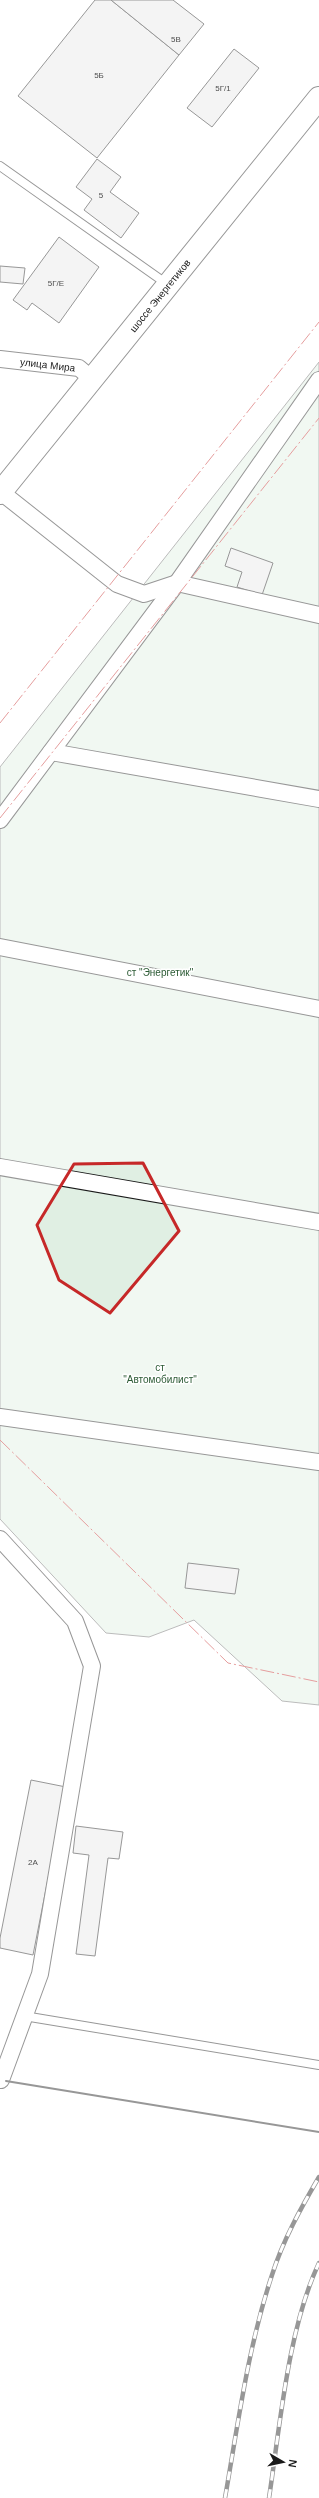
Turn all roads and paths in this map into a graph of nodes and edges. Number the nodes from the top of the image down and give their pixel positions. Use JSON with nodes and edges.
{"nodes":[{"id":1,"x":319,"y":98,"type":"edge"},
{"id":2,"x":0,"y":166,"type":"edge"},
{"id":3,"x":167,"y":285,"type":"junction"},
{"id":4,"x":0,"y":359,"type":"edge"},
{"id":5,"x":92,"y":379,"type":"junction"},
{"id":6,"x":319,"y":380,"type":"edge"},
{"id":7,"x":1,"y":492,"type":"edge"},
{"id":8,"x":178,"y":584,"type":"junction"},
{"id":9,"x":319,"y":615,"type":"edge"},
{"id":10,"x":51,"y":752,"type":"junction"},
{"id":11,"x":319,"y":799,"type":"edge"},
{"id":12,"x":0,"y":820,"type":"edge"},
{"id":13,"x":0,"y":947,"type":"edge"},
{"id":14,"x":319,"y":1009,"type":"edge"},
{"id":15,"x":0,"y":1167,"type":"edge"},
{"id":16,"x":319,"y":1222,"type":"edge"},
{"id":17,"x":0,"y":1417,"type":"edge"},
{"id":18,"x":319,"y":1462,"type":"edge"},
{"id":19,"x":0,"y":1538,"type":"edge"},
{"id":20,"x":24,"y":2016,"type":"junction"},
{"id":21,"x":319,"y":2065,"type":"edge"},
{"id":22,"x":1,"y":2080,"type":"edge"}],
"edges":[{"from":1,"to":3,"type":"main road","name":"шоссе Энергетиков"},
{"from":2,"to":3,"type":"lane"},
{"from":3,"to":5,"type":"main road","name":"шоссе Энергетиков"},
{"from":4,"to":5,"type":"street","name":"улица Мира"},
{"from":5,"to":7,"type":"main road","name":"шоссе Энергетиков"},
{"from":6,"to":8,"type":"street"},
{"from":7,"to":8,"type":"street"},
{"from":8,"to":9,"type":"street"},
{"from":8,"to":10,"type":"street"},
{"from":10,"to":11,"type":"street"},
{"from":10,"to":12,"type":"street"},
{"from":13,"to":14,"type":"street"},
{"from":15,"to":16,"type":"street"},
{"from":17,"to":18,"type":"street"},
{"from":19,"to":20,"type":"street"},
{"from":20,"to":21,"type":"lane"},
{"from":20,"to":22,"type":"street"}]}
